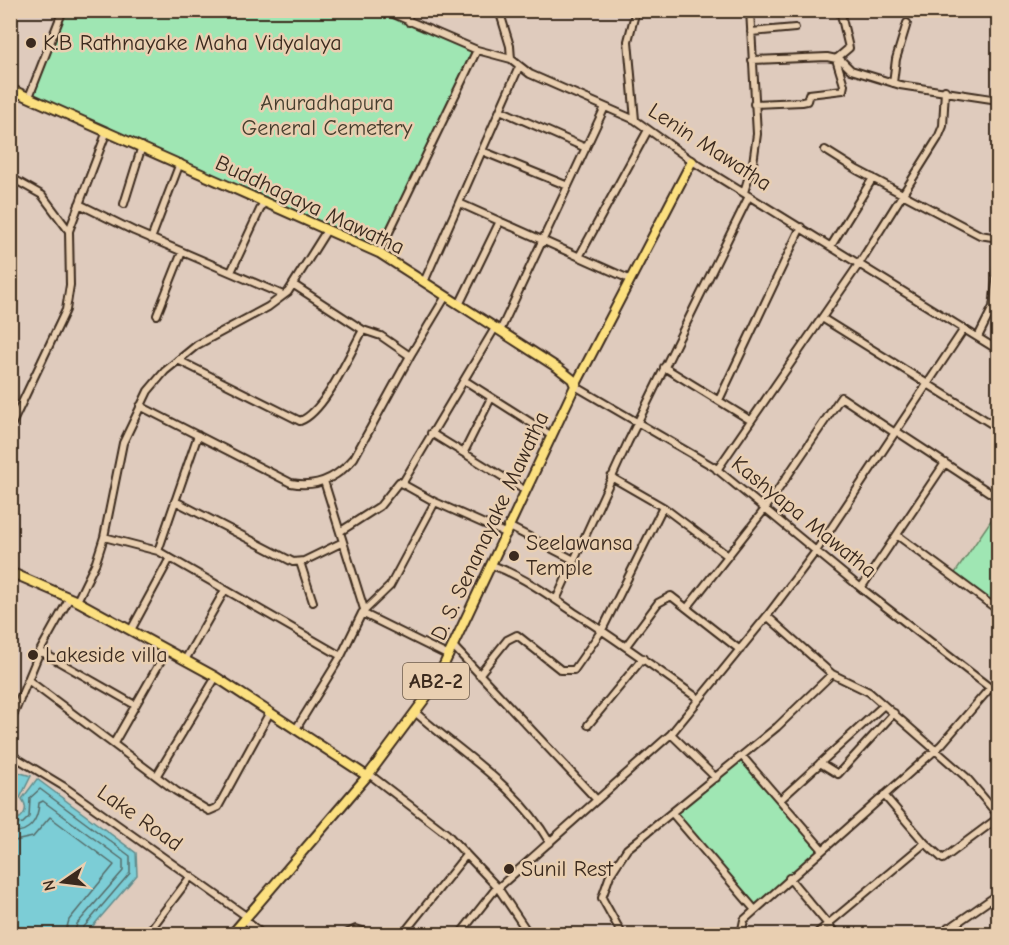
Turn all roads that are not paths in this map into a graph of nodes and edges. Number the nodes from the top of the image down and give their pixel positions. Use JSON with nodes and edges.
{"nodes":[{"id":1,"x":63,"y":10,"type":"edge"},
{"id":2,"x":384,"y":10,"type":"edge"},
{"id":3,"x":407,"y":10,"type":"edge"},
{"id":4,"x":499,"y":10,"type":"edge"},
{"id":5,"x":636,"y":10,"type":"edge"},
{"id":6,"x":750,"y":10,"type":"edge"},
{"id":7,"x":840,"y":10,"type":"edge"},
{"id":8,"x":409,"y":22,"type":"junction"},
{"id":9,"x":907,"y":23,"type":"dead end"},
{"id":10,"x":795,"y":28,"type":"dead end"},
{"id":11,"x":751,"y":32,"type":"junction"},
{"id":12,"x":477,"y":50,"type":"junction"},
{"id":13,"x":511,"y":59,"type":"junction"},
{"id":14,"x":836,"y":59,"type":"junction"},
{"id":15,"x":752,"y":60,"type":"junction"},
{"id":16,"x":519,"y":67,"type":"junction"},
{"id":17,"x":893,"y":83,"type":"junction"},
{"id":18,"x":945,"y":90,"type":"junction"},
{"id":19,"x":12,"y":92,"type":"edge"},
{"id":20,"x":29,"y":97,"type":"junction"},
{"id":21,"x":999,"y":100,"type":"edge"},
{"id":22,"x":754,"y":104,"type":"junction"},
{"id":23,"x":605,"y":107,"type":"junction"},
{"id":24,"x":500,"y":110,"type":"junction"},
{"id":25,"x":635,"y":120,"type":"junction"},
{"id":26,"x":648,"y":130,"type":"junction"},
{"id":27,"x":107,"y":131,"type":"junction"},
{"id":28,"x":141,"y":146,"type":"junction"},
{"id":29,"x":586,"y":148,"type":"junction"},
{"id":30,"x":825,"y":150,"type":"dead end"},
{"id":31,"x":482,"y":151,"type":"junction"},
{"id":32,"x":692,"y":161,"type":"junction"},
{"id":33,"x":180,"y":163,"type":"junction"},
{"id":34,"x":10,"y":177,"type":"edge"},
{"id":35,"x":873,"y":178,"type":"junction"},
{"id":36,"x":568,"y":186,"type":"junction"},
{"id":37,"x":747,"y":194,"type":"junction"},
{"id":38,"x":902,"y":194,"type":"junction"},
{"id":39,"x":264,"y":201,"type":"junction"},
{"id":40,"x":459,"y":203,"type":"junction"},
{"id":41,"x":79,"y":204,"type":"junction"},
{"id":42,"x":124,"y":204,"type":"dead end"},
{"id":43,"x":500,"y":221,"type":"junction"},
{"id":44,"x":801,"y":227,"type":"junction"},
{"id":45,"x":327,"y":230,"type":"junction"},
{"id":46,"x":69,"y":231,"type":"junction"},
{"id":47,"x":999,"y":238,"type":"edge"},
{"id":48,"x":151,"y":239,"type":"junction"},
{"id":49,"x":543,"y":239,"type":"junction"},
{"id":50,"x":831,"y":246,"type":"junction"},
{"id":51,"x":182,"y":252,"type":"junction"},
{"id":52,"x":379,"y":253,"type":"junction"},
{"id":53,"x":580,"y":255,"type":"junction"},
{"id":54,"x":859,"y":264,"type":"junction"},
{"id":55,"x":999,"y":266,"type":"edge"},
{"id":56,"x":231,"y":272,"type":"junction"},
{"id":57,"x":629,"y":279,"type":"junction"},
{"id":58,"x":424,"y":282,"type":"junction"},
{"id":59,"x":294,"y":285,"type":"junction"},
{"id":60,"x":283,"y":295,"type":"junction"},
{"id":61,"x":446,"y":296,"type":"junction"},
{"id":62,"x":459,"y":305,"type":"junction"},
{"id":63,"x":157,"y":315,"type":"dead end"},
{"id":64,"x":822,"y":318,"type":"junction"},
{"id":65,"x":964,"y":329,"type":"junction"},
{"id":66,"x":363,"y":330,"type":"junction"},
{"id":67,"x":498,"y":330,"type":"junction"},
{"id":68,"x":978,"y":338,"type":"junction"},
{"id":69,"x":999,"y":350,"type":"edge"},
{"id":70,"x":410,"y":356,"type":"junction"},
{"id":71,"x":178,"y":360,"type":"junction"},
{"id":72,"x":664,"y":367,"type":"junction"},
{"id":73,"x":464,"y":380,"type":"junction"},
{"id":74,"x":927,"y":384,"type":"junction"},
{"id":75,"x":575,"y":386,"type":"junction"},
{"id":76,"x":491,"y":398,"type":"junction"},
{"id":77,"x":719,"y":400,"type":"junction"},
{"id":78,"x":141,"y":406,"type":"junction"},
{"id":79,"x":750,"y":420,"type":"junction"},
{"id":80,"x":638,"y":425,"type":"junction"},
{"id":81,"x":10,"y":428,"type":"edge"},
{"id":82,"x":999,"y":428,"type":"edge"},
{"id":83,"x":895,"y":432,"type":"junction"},
{"id":84,"x":432,"y":433,"type":"junction"},
{"id":85,"x":198,"y":435,"type":"junction"},
{"id":86,"x":552,"y":436,"type":"junction"},
{"id":87,"x":464,"y":452,"type":"junction"},
{"id":88,"x":945,"y":463,"type":"junction"},
{"id":89,"x":717,"y":470,"type":"junction"},
{"id":90,"x":611,"y":477,"type":"junction"},
{"id":91,"x":324,"y":481,"type":"junction"},
{"id":92,"x":402,"y":484,"type":"junction"},
{"id":93,"x":526,"y":491,"type":"junction"},
{"id":94,"x":999,"y":498,"type":"edge"},
{"id":95,"x":175,"y":501,"type":"junction"},
{"id":96,"x":435,"y":502,"type":"junction"},
{"id":97,"x":663,"y":507,"type":"junction"},
{"id":98,"x":765,"y":509,"type":"junction"},
{"id":99,"x":341,"y":531,"type":"junction"},
{"id":100,"x":508,"y":531,"type":"junction"},
{"id":101,"x":897,"y":535,"type":"junction"},
{"id":102,"x":104,"y":537,"type":"junction"},
{"id":103,"x":343,"y":542,"type":"junction"},
{"id":104,"x":158,"y":551,"type":"junction"},
{"id":105,"x":816,"y":551,"type":"junction"},
{"id":106,"x":728,"y":556,"type":"junction"},
{"id":107,"x":170,"y":558,"type":"junction"},
{"id":108,"x":572,"y":559,"type":"junction"},
{"id":109,"x":300,"y":562,"type":"junction"},
{"id":110,"x":492,"y":565,"type":"junction"},
{"id":111,"x":10,"y":572,"type":"edge"},
{"id":112,"x":861,"y":588,"type":"junction"},
{"id":113,"x":225,"y":590,"type":"junction"},
{"id":114,"x":73,"y":600,"type":"junction"},
{"id":115,"x":556,"y":600,"type":"junction"},
{"id":116,"x":313,"y":602,"type":"dead end"},
{"id":117,"x":687,"y":608,"type":"junction"},
{"id":118,"x":999,"y":610,"type":"edge"},
{"id":119,"x":363,"y":611,"type":"junction"},
{"id":120,"x":767,"y":616,"type":"junction"},
{"id":121,"x":131,"y":630,"type":"junction"},
{"id":122,"x":602,"y":630,"type":"junction"},
{"id":123,"x":626,"y":646,"type":"junction"},
{"id":124,"x":454,"y":647,"type":"junction"},
{"id":125,"x":167,"y":650,"type":"junction"},
{"id":126,"x":740,"y":650,"type":"junction"},
{"id":127,"x":40,"y":651,"type":"junction"},
{"id":128,"x":341,"y":656,"type":"junction"},
{"id":129,"x":449,"y":656,"type":"junction"},
{"id":130,"x":643,"y":658,"type":"junction"},
{"id":131,"x":185,"y":660,"type":"junction"},
{"id":132,"x":832,"y":674,"type":"junction"},
{"id":133,"x":480,"y":675,"type":"junction"},
{"id":134,"x":216,"y":677,"type":"junction"},
{"id":135,"x":28,"y":680,"type":"junction"},
{"id":136,"x":990,"y":688,"type":"junction"},
{"id":137,"x":999,"y":694,"type":"edge"},
{"id":138,"x":699,"y":699,"type":"junction"},
{"id":139,"x":135,"y":705,"type":"junction"},
{"id":140,"x":884,"y":705,"type":"junction"},
{"id":141,"x":270,"y":712,"type":"junction"},
{"id":142,"x":416,"y":713,"type":"junction"},
{"id":143,"x":894,"y":713,"type":"junction"},
{"id":144,"x":10,"y":723,"type":"edge"},
{"id":145,"x":588,"y":725,"type":"dead end"},
{"id":146,"x":296,"y":729,"type":"junction"},
{"id":147,"x":671,"y":734,"type":"junction"},
{"id":148,"x":114,"y":743,"type":"junction"},
{"id":149,"x":935,"y":750,"type":"junction"},
{"id":150,"x":10,"y":754,"type":"edge"},
{"id":151,"x":742,"y":756,"type":"junction"},
{"id":152,"x":820,"y":764,"type":"junction"},
{"id":153,"x":368,"y":775,"type":"junction"},
{"id":154,"x":157,"y":776,"type":"junction"},
{"id":155,"x":716,"y":778,"type":"junction"},
{"id":156,"x":884,"y":795,"type":"junction"},
{"id":157,"x":597,"y":800,"type":"junction"},
{"id":158,"x":780,"y":800,"type":"junction"},
{"id":159,"x":672,"y":813,"type":"junction"},
{"id":160,"x":999,"y":816,"type":"edge"},
{"id":161,"x":550,"y":843,"type":"junction"},
{"id":162,"x":925,"y":843,"type":"junction"},
{"id":163,"x":822,"y":849,"type":"junction"},
{"id":164,"x":466,"y":855,"type":"junction"},
{"id":165,"x":191,"y":876,"type":"junction"},
{"id":166,"x":789,"y":878,"type":"junction"},
{"id":167,"x":498,"y":887,"type":"junction"},
{"id":168,"x":998,"y":893,"type":"edge"},
{"id":169,"x":755,"y":910,"type":"junction"},
{"id":170,"x":245,"y":917,"type":"junction"},
{"id":171,"x":828,"y":924,"type":"junction"},
{"id":172,"x":948,"y":927,"type":"junction"},
{"id":173,"x":147,"y":934,"type":"edge"},
{"id":174,"x":232,"y":934,"type":"edge"},
{"id":175,"x":262,"y":934,"type":"edge"},
{"id":176,"x":346,"y":934,"type":"edge"},
{"id":177,"x":372,"y":934,"type":"edge"},
{"id":178,"x":403,"y":934,"type":"edge"},
{"id":179,"x":460,"y":934,"type":"edge"},
{"id":180,"x":529,"y":934,"type":"edge"},
{"id":181,"x":622,"y":934,"type":"edge"},
{"id":182,"x":741,"y":934,"type":"edge"},
{"id":183,"x":816,"y":934,"type":"edge"},
{"id":184,"x":836,"y":934,"type":"edge"},
{"id":185,"x":941,"y":934,"type":"edge"},
{"id":186,"x":954,"y":934,"type":"edge"}],
"edges":[{"from":1,"to":20,"type":"street"},
{"from":2,"to":8,"type":"street"},
{"from":3,"to":8,"type":"street"},
{"from":4,"to":13,"type":"street"},
{"from":5,"to":25,"type":"street"},
{"from":6,"to":11,"type":"street"},
{"from":7,"to":14,"type":"street"},
{"from":8,"to":12,"type":"street"},
{"from":9,"to":17,"type":"street"},
{"from":10,"to":11,"type":"street"},
{"from":11,"to":15,"type":"street"},
{"from":12,"to":13,"type":"street"},
{"from":12,"to":52,"type":"street"},
{"from":13,"to":16,"type":"street","name":"Lenin Mawatha"},
{"from":14,"to":15,"type":"street"},
{"from":14,"to":17,"type":"street"},
{"from":14,"to":22,"type":"street"},
{"from":15,"to":22,"type":"street"},
{"from":16,"to":23,"type":"street","name":"Lenin Mawatha"},
{"from":16,"to":24,"type":"street"},
{"from":17,"to":18,"type":"street"},
{"from":18,"to":21,"type":"street"},
{"from":18,"to":38,"type":"street"},
{"from":19,"to":20,"type":"main road","name":"Buddhagaya Mawatha"},
{"from":20,"to":27,"type":"main road","name":"Buddhagaya Mawatha"},
{"from":22,"to":37,"type":"street"},
{"from":23,"to":25,"type":"street","name":"Lenin Mawatha"},
{"from":23,"to":29,"type":"street"},
{"from":24,"to":29,"type":"street"},
{"from":24,"to":31,"type":"street"},
{"from":25,"to":26,"type":"street","name":"Lenin Mawatha"},
{"from":26,"to":32,"type":"street","name":"Lenin Mawatha"},
{"from":26,"to":53,"type":"street"},
{"from":27,"to":28,"type":"main road","name":"Buddhagaya Mawatha"},
{"from":27,"to":41,"type":"street"},
{"from":28,"to":33,"type":"main road","name":"Buddhagaya Mawatha"},
{"from":28,"to":42,"type":"street"},
{"from":29,"to":36,"type":"street"},
{"from":30,"to":35,"type":"street"},
{"from":31,"to":36,"type":"street"},
{"from":31,"to":40,"type":"street"},
{"from":32,"to":37,"type":"street","name":"Lenin Mawatha"},
{"from":32,"to":57,"type":"main road","name":"D. S. Senanayake Mawatha"},
{"from":33,"to":39,"type":"main road","name":"Buddhagaya Mawatha"},
{"from":33,"to":48,"type":"street"},
{"from":34,"to":46,"type":"street"},
{"from":35,"to":38,"type":"street"},
{"from":35,"to":50,"type":"street"},
{"from":36,"to":49,"type":"street"},
{"from":37,"to":44,"type":"street","name":"Lenin Mawatha"},
{"from":37,"to":72,"type":"street"},
{"from":38,"to":47,"type":"street"},
{"from":38,"to":54,"type":"street"},
{"from":39,"to":45,"type":"main road","name":"Buddhagaya Mawatha"},
{"from":39,"to":56,"type":"street"},
{"from":40,"to":43,"type":"street"},
{"from":40,"to":58,"type":"street"},
{"from":41,"to":46,"type":"street"},
{"from":41,"to":48,"type":"street"},
{"from":43,"to":49,"type":"street"},
{"from":43,"to":62,"type":"street"},
{"from":44,"to":50,"type":"street","name":"Lenin Mawatha"},
{"from":44,"to":77,"type":"street"},
{"from":45,"to":52,"type":"main road","name":"Buddhagaya Mawatha"},
{"from":45,"to":59,"type":"street"},
{"from":46,"to":81,"type":"street"},
{"from":48,"to":51,"type":"street"},
{"from":49,"to":53,"type":"street"},
{"from":49,"to":67,"type":"street"},
{"from":50,"to":54,"type":"street","name":"Lenin Mawatha"},
{"from":51,"to":56,"type":"street"},
{"from":51,"to":63,"type":"street"},
{"from":52,"to":58,"type":"main road","name":"Buddhagaya Mawatha"},
{"from":53,"to":57,"type":"street"},
{"from":54,"to":64,"type":"street"},
{"from":54,"to":65,"type":"street","name":"Lenin Mawatha"},
{"from":55,"to":68,"type":"street"},
{"from":56,"to":60,"type":"street"},
{"from":57,"to":75,"type":"main road","name":"D. S. Senanayake Mawatha"},
{"from":58,"to":61,"type":"main road","name":"Buddhagaya Mawatha"},
{"from":59,"to":60,"type":"street"},
{"from":59,"to":66,"type":"street"},
{"from":60,"to":71,"type":"street"},
{"from":61,"to":62,"type":"main road","name":"Buddhagaya Mawatha"},
{"from":61,"to":70,"type":"street"},
{"from":62,"to":67,"type":"main road","name":"Buddhagaya Mawatha"},
{"from":64,"to":74,"type":"street"},
{"from":64,"to":79,"type":"street"},
{"from":65,"to":68,"type":"street","name":"Lenin Mawatha"},
{"from":65,"to":74,"type":"street"},
{"from":66,"to":70,"type":"street"},
{"from":66,"to":71,"type":"street"},
{"from":67,"to":73,"type":"street"},
{"from":67,"to":75,"type":"main road","name":"Buddhagaya Mawatha"},
{"from":68,"to":69,"type":"street","name":"Lenin Mawatha"},
{"from":70,"to":91,"type":"street"},
{"from":71,"to":78,"type":"street"},
{"from":72,"to":77,"type":"street"},
{"from":72,"to":80,"type":"street"},
{"from":73,"to":76,"type":"street"},
{"from":73,"to":84,"type":"street"},
{"from":74,"to":82,"type":"street"},
{"from":74,"to":83,"type":"street"},
{"from":75,"to":80,"type":"street","name":"Kashyapa Mawatha"},
{"from":75,"to":86,"type":"main road","name":"D. S. Senanayake Mawatha","number":"AB2-2"},
{"from":76,"to":86,"type":"street"},
{"from":76,"to":87,"type":"street"},
{"from":77,"to":79,"type":"street"},
{"from":78,"to":85,"type":"street"},
{"from":78,"to":102,"type":"street"},
{"from":79,"to":89,"type":"street"},
{"from":80,"to":89,"type":"street","name":"Kashyapa Mawatha"},
{"from":80,"to":90,"type":"street"},
{"from":83,"to":88,"type":"street"},
{"from":83,"to":98,"type":"street"},
{"from":83,"to":105,"type":"street"},
{"from":84,"to":87,"type":"street"},
{"from":84,"to":92,"type":"street"},
{"from":85,"to":91,"type":"street"},
{"from":85,"to":95,"type":"street"},
{"from":86,"to":93,"type":"main road","name":"D. S. Senanayake Mawatha","number":"AB2-2"},
{"from":87,"to":93,"type":"street"},
{"from":88,"to":94,"type":"street"},
{"from":88,"to":101,"type":"street"},
{"from":89,"to":98,"type":"street","name":"Kashyapa Mawatha"},
{"from":90,"to":97,"type":"street"},
{"from":90,"to":108,"type":"street"},
{"from":91,"to":99,"type":"street"},
{"from":92,"to":96,"type":"street"},
{"from":92,"to":99,"type":"street"},
{"from":93,"to":100,"type":"main road","name":"D. S. Senanayake Mawatha","number":"AB2-2"},
{"from":95,"to":104,"type":"street"},
{"from":95,"to":109,"type":"street"},
{"from":96,"to":100,"type":"street"},
{"from":96,"to":119,"type":"street"},
{"from":97,"to":106,"type":"street"},
{"from":97,"to":122,"type":"street"},
{"from":98,"to":105,"type":"street","name":"Kashyapa Mawatha"},
{"from":98,"to":106,"type":"street"},
{"from":99,"to":103,"type":"street"},
{"from":100,"to":108,"type":"street"},
{"from":100,"to":110,"type":"main road","name":"D. S. Senanayake Mawatha","number":"AB2-2"},
{"from":101,"to":112,"type":"street"},
{"from":101,"to":118,"type":"street"},
{"from":102,"to":104,"type":"street"},
{"from":102,"to":114,"type":"street"},
{"from":103,"to":109,"type":"street"},
{"from":103,"to":119,"type":"street"},
{"from":104,"to":107,"type":"street"},
{"from":105,"to":112,"type":"street","name":"Kashyapa Mawatha"},
{"from":105,"to":120,"type":"street"},
{"from":106,"to":117,"type":"street"},
{"from":107,"to":113,"type":"street"},
{"from":107,"to":121,"type":"street"},
{"from":108,"to":115,"type":"street"},
{"from":109,"to":116,"type":"street"},
{"from":110,"to":115,"type":"street"},
{"from":110,"to":124,"type":"main road","name":"D. S. Senanayake Mawatha","number":"AB2-2"},
{"from":111,"to":114,"type":"main road"},
{"from":112,"to":136,"type":"street","name":"Kashyapa Mawatha"},
{"from":113,"to":128,"type":"street"},
{"from":113,"to":131,"type":"street"},
{"from":114,"to":121,"type":"main road"},
{"from":114,"to":127,"type":"street"},
{"from":115,"to":122,"type":"street"},
{"from":117,"to":123,"type":"street"},
{"from":117,"to":126,"type":"street"},
{"from":119,"to":128,"type":"street"},
{"from":119,"to":129,"type":"street"},
{"from":120,"to":126,"type":"street"},
{"from":120,"to":132,"type":"street"},
{"from":121,"to":125,"type":"main road"},
{"from":122,"to":123,"type":"street"},
{"from":122,"to":133,"type":"street"},
{"from":123,"to":130,"type":"street"},
{"from":124,"to":129,"type":"main road","name":"D. S. Senanayake Mawatha","number":"AB2-2"},
{"from":124,"to":133,"type":"street"},
{"from":125,"to":131,"type":"main road"},
{"from":125,"to":139,"type":"street"},
{"from":126,"to":138,"type":"street"},
{"from":127,"to":135,"type":"street"},
{"from":127,"to":139,"type":"street"},
{"from":128,"to":146,"type":"street"},
{"from":129,"to":142,"type":"main road","name":"D. S. Senanayake Mawatha","number":"AB2-2"},
{"from":130,"to":138,"type":"street"},
{"from":130,"to":145,"type":"street"},
{"from":131,"to":134,"type":"main road"},
{"from":132,"to":140,"type":"street"},
{"from":132,"to":151,"type":"street"},
{"from":133,"to":157,"type":"street"},
{"from":134,"to":141,"type":"main road"},
{"from":134,"to":154,"type":"street"},
{"from":135,"to":144,"type":"street"},
{"from":135,"to":148,"type":"street"},
{"from":136,"to":137,"type":"street","name":"Kashyapa Mawatha"},
{"from":136,"to":149,"type":"street"},
{"from":138,"to":147,"type":"street"},
{"from":139,"to":148,"type":"street"},
{"from":140,"to":143,"type":"street"},
{"from":140,"to":152,"type":"street"},
{"from":141,"to":146,"type":"main road"},
{"from":141,"to":154,"type":"street"},
{"from":142,"to":153,"type":"main road","name":"D. S. Senanayake Mawatha","number":"AB2-2"},
{"from":142,"to":161,"type":"street"},
{"from":143,"to":149,"type":"street"},
{"from":143,"to":152,"type":"street"},
{"from":146,"to":153,"type":"main road"},
{"from":147,"to":155,"type":"street"},
{"from":147,"to":157,"type":"street"},
{"from":148,"to":154,"type":"street"},
{"from":149,"to":156,"type":"street"},
{"from":149,"to":160,"type":"street"},
{"from":150,"to":165,"type":"street","name":"Lake Road"},
{"from":151,"to":155,"type":"street"},
{"from":151,"to":158,"type":"street"},
{"from":152,"to":158,"type":"street"},
{"from":153,"to":164,"type":"street"},
{"from":153,"to":170,"type":"main road","name":"D. S. Senanayake Mawatha","number":"AB2-2"},
{"from":155,"to":159,"type":"street"},
{"from":156,"to":162,"type":"street"},
{"from":156,"to":163,"type":"street"},
{"from":157,"to":161,"type":"street"},
{"from":158,"to":163,"type":"street"},
{"from":159,"to":169,"type":"street"},
{"from":159,"to":181,"type":"street"},
{"from":160,"to":162,"type":"street"},
{"from":161,"to":167,"type":"street"},
{"from":162,"to":171,"type":"street"},
{"from":163,"to":166,"type":"street"},
{"from":164,"to":167,"type":"street"},
{"from":164,"to":178,"type":"street"},
{"from":165,"to":170,"type":"street","name":"Lake Road"},
{"from":165,"to":173,"type":"street"},
{"from":166,"to":169,"type":"street"},
{"from":166,"to":171,"type":"street"},
{"from":167,"to":179,"type":"street"},
{"from":167,"to":180,"type":"street"},
{"from":168,"to":172,"type":"street"},
{"from":169,"to":182,"type":"street"},
{"from":170,"to":174,"type":"main road","name":"D. S. Senanayake Mawatha","number":"AB2-2"},
{"from":170,"to":175,"type":"street","name":"Lake Road"},
{"from":171,"to":183,"type":"street"},
{"from":171,"to":184,"type":"street"},
{"from":172,"to":185,"type":"street"},
{"from":172,"to":186,"type":"street"},
{"from":176,"to":177,"type":"street"}]}
